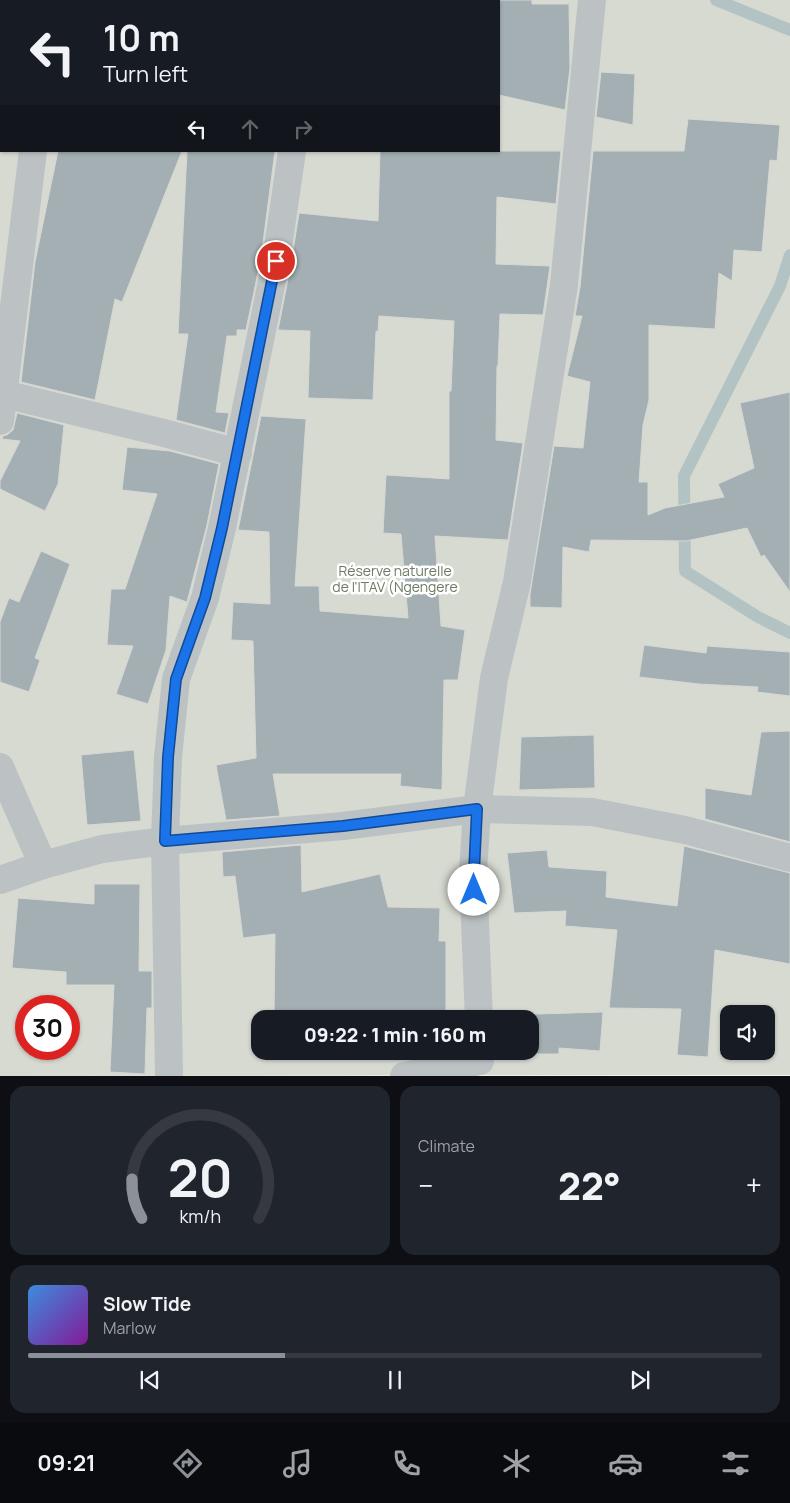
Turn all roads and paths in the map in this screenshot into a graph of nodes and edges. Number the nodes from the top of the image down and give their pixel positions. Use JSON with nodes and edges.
{"nodes":[{"id":1,"x":592,"y":0,"type":"edge"},
{"id":2,"x":33,"y":152,"type":"edge"},
{"id":3,"x":292,"y":152,"type":"edge"},
{"id":4,"x":2,"y":393,"type":"edge"},
{"id":5,"x":0,"y":421,"type":"edge"},
{"id":6,"x":238,"y":453,"type":"junction"},
{"id":7,"x":0,"y":767,"type":"edge"},
{"id":8,"x":477,"y":809,"type":"junction"},
{"id":9,"x":165,"y":841,"type":"junction"},
{"id":10,"x":790,"y":858,"type":"edge"},
{"id":11,"x":43,"y":865,"type":"junction"},
{"id":12,"x":0,"y":880,"type":"edge"},
{"id":13,"x":479,"y":1010,"type":"edge"},
{"id":14,"x":480,"y":1063,"type":"edge"},
{"id":15,"x":169,"y":1076,"type":"edge"},
{"id":16,"x":404,"y":1076,"type":"edge"}],
"edges":[{"from":1,"to":8,"type":"street"},
{"from":2,"to":4,"type":"street"},
{"from":3,"to":6,"type":"street"},
{"from":4,"to":5,"type":"street"},
{"from":4,"to":6,"type":"street"},
{"from":6,"to":9,"type":"street"},
{"from":7,"to":11,"type":"street"},
{"from":8,"to":9,"type":"street"},
{"from":8,"to":10,"type":"street"},
{"from":8,"to":13,"type":"street"},
{"from":9,"to":11,"type":"street"},
{"from":9,"to":15,"type":"street"},
{"from":11,"to":12,"type":"street"},
{"from":14,"to":16,"type":"street"}]}
